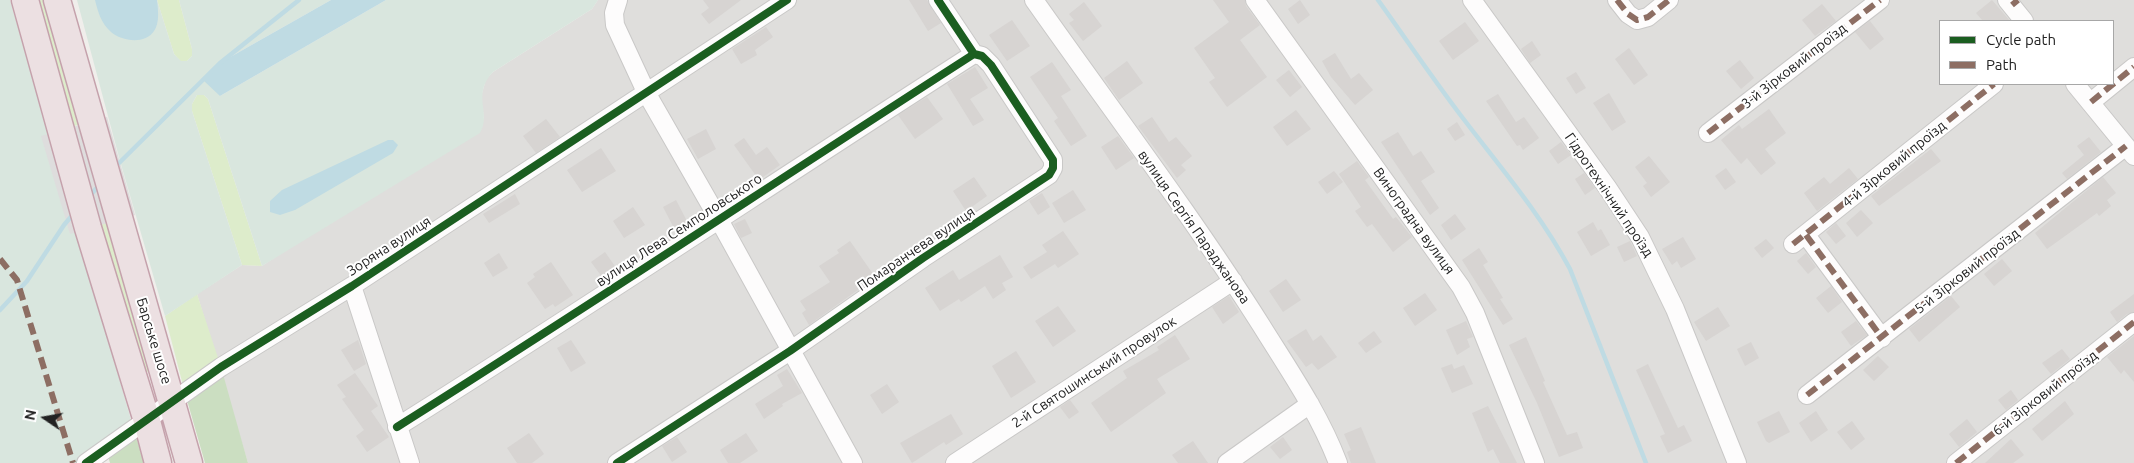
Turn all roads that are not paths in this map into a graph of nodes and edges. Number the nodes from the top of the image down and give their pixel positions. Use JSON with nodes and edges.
{"nodes":[{"id":1,"x":25,"y":0,"type":"edge"},
{"id":2,"x":57,"y":0,"type":"edge"},
{"id":3,"x":618,"y":0,"type":"edge"},
{"id":4,"x":787,"y":0,"type":"edge"},
{"id":5,"x":938,"y":0,"type":"edge"},
{"id":6,"x":1034,"y":0,"type":"edge"},
{"id":7,"x":1255,"y":0,"type":"edge"},
{"id":8,"x":1472,"y":0,"type":"edge"},
{"id":9,"x":1617,"y":0,"type":"edge"},
{"id":10,"x":1669,"y":0,"type":"edge"},
{"id":11,"x":1880,"y":0,"type":"edge"},
{"id":12,"x":2012,"y":2,"type":"edge"},
{"id":13,"x":2023,"y":20,"type":"edge"},
{"id":14,"x":974,"y":54,"type":"junction"},
{"id":15,"x":2134,"y":67,"type":"edge"},
{"id":16,"x":2114,"y":83,"type":"edge"},
{"id":17,"x":1993,"y":85,"type":"edge"},
{"id":18,"x":2076,"y":85,"type":"edge"},
{"id":19,"x":2112,"y":85,"type":"edge"},
{"id":20,"x":647,"y":94,"type":"junction"},
{"id":21,"x":2091,"y":102,"type":"junction"},
{"id":22,"x":1708,"y":133,"type":"dead end"},
{"id":23,"x":2130,"y":151,"type":"edge"},
{"id":24,"x":718,"y":218,"type":"junction"},
{"id":25,"x":1233,"y":281,"type":"junction"},
{"id":26,"x":352,"y":286,"type":"junction"},
{"id":27,"x":2134,"y":322,"type":"edge"},
{"id":28,"x":1882,"y":338,"type":"junction"},
{"id":29,"x":790,"y":351,"type":"junction"},
{"id":30,"x":1807,"y":396,"type":"dead end"},
{"id":31,"x":172,"y":402,"type":"junction"},
{"id":32,"x":1310,"y":404,"type":"junction"},
{"id":33,"x":147,"y":421,"type":"junction"},
{"id":34,"x":397,"y":427,"type":"junction"},
{"id":35,"x":86,"y":463,"type":"edge"},
{"id":36,"x":158,"y":463,"type":"edge"},
{"id":37,"x":189,"y":463,"type":"edge"},
{"id":38,"x":410,"y":463,"type":"edge"},
{"id":39,"x":618,"y":463,"type":"edge"},
{"id":40,"x":853,"y":463,"type":"edge"},
{"id":41,"x":955,"y":463,"type":"edge"},
{"id":42,"x":1226,"y":463,"type":"edge"},
{"id":43,"x":1338,"y":463,"type":"edge"},
{"id":44,"x":1535,"y":463,"type":"edge"},
{"id":45,"x":1737,"y":463,"type":"edge"},
{"id":46,"x":1956,"y":463,"type":"edge"}],
"edges":[{"from":1,"to":33,"type":"highway"},
{"from":2,"to":31,"type":"highway","name":"Барське шосе"},
{"from":3,"to":20,"type":"street"},
{"from":4,"to":20,"type":"street"},
{"from":5,"to":14,"type":"street","name":"Помаранчева вулиця"},
{"from":6,"to":25,"type":"street","name":"вулиця Сергія Параджанова"},
{"from":7,"to":44,"type":"street","name":"Виноградна вулиця"},
{"from":8,"to":45,"type":"street","name":"Гідротехнічний проїзд"},
{"from":9,"to":10,"type":"street"},
{"from":11,"to":22,"type":"street","name":"3-й Зірковий проїзд"},
{"from":12,"to":13,"type":"street"},
{"from":14,"to":24,"type":"street","name":"вулиця Лева Семполовського"},
{"from":14,"to":29,"type":"street","name":"Помаранчева вулиця"},
{"from":15,"to":16,"type":"street"},
{"from":17,"to":28,"type":"street","name":"4-й Зірковий проїзд"},
{"from":18,"to":21,"type":"street"},
{"from":19,"to":21,"type":"street"},
{"from":20,"to":24,"type":"street"},
{"from":20,"to":26,"type":"street","name":"Зоряна вулиця"},
{"from":21,"to":23,"type":"street"},
{"from":23,"to":28,"type":"street","name":"5-й Зірковий проїзд"},
{"from":24,"to":29,"type":"street"},
{"from":24,"to":34,"type":"street","name":"вулиця Лева Семполовського"},
{"from":25,"to":32,"type":"street","name":"вулиця Сергія Параджанова"},
{"from":25,"to":41,"type":"street","name":"2-й Святошинський провулок"},
{"from":26,"to":31,"type":"street","name":"Зоряна вулиця"},
{"from":26,"to":34,"type":"street"},
{"from":27,"to":46,"type":"street","name":"6-й Зірковий проїзд"},
{"from":28,"to":30,"type":"street","name":"5-й Зірковий проїзд"},
{"from":29,"to":39,"type":"street","name":"Помаранчева вулиця"},
{"from":29,"to":40,"type":"street"},
{"from":31,"to":33,"type":"street","name":"Зоряна вулиця"},
{"from":31,"to":37,"type":"highway","name":"Барське шосе"},
{"from":32,"to":42,"type":"street"},
{"from":32,"to":43,"type":"street","name":"вулиця Сергія Параджанова"},
{"from":33,"to":35,"type":"street","name":"Зоряна вулиця"},
{"from":33,"to":36,"type":"highway"},
{"from":34,"to":38,"type":"street"}]}
